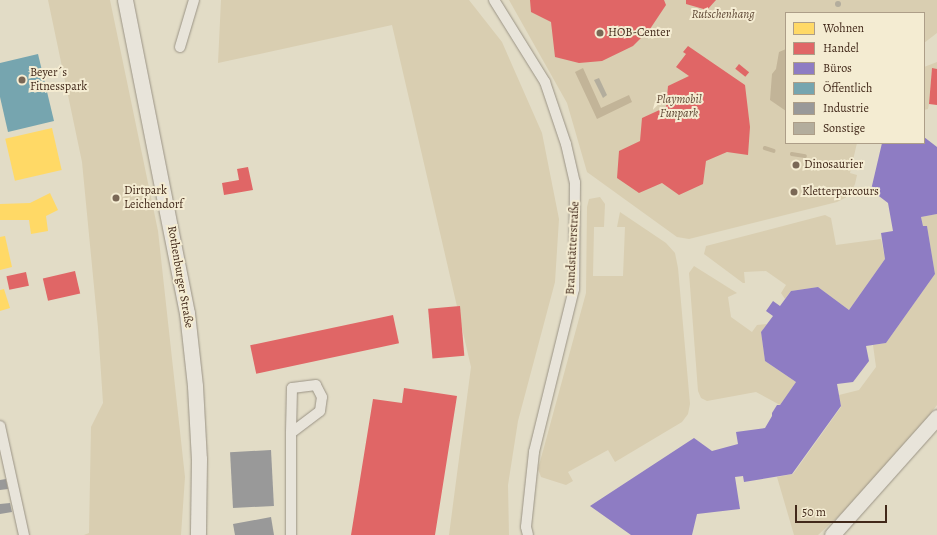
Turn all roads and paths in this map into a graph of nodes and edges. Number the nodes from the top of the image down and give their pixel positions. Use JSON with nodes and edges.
{"nodes":[{"id":1,"x":125,"y":0,"type":"edge"},
{"id":2,"x":194,"y":0,"type":"edge"},
{"id":3,"x":494,"y":0,"type":"edge"},
{"id":4,"x":180,"y":48,"type":"dead end"},
{"id":5,"x":937,"y":418,"type":"edge"},
{"id":6,"x":0,"y":426,"type":"edge"},
{"id":7,"x":291,"y":433,"type":"junction"},
{"id":8,"x":24,"y":535,"type":"edge"},
{"id":9,"x":198,"y":535,"type":"edge"},
{"id":10,"x":292,"y":535,"type":"edge"},
{"id":11,"x":528,"y":535,"type":"edge"},
{"id":12,"x":832,"y":535,"type":"edge"}],
"edges":[{"from":1,"to":9,"type":"main road","name":"Rothenburger Straße"},
{"from":2,"to":4,"type":"street"},
{"from":3,"to":11,"type":"street","name":"Brandstätterstraße"},
{"from":5,"to":12,"type":"main road"},
{"from":6,"to":8,"type":"street"},
{"from":7,"to":7,"type":"street"},
{"from":7,"to":10,"type":"street"}]}
